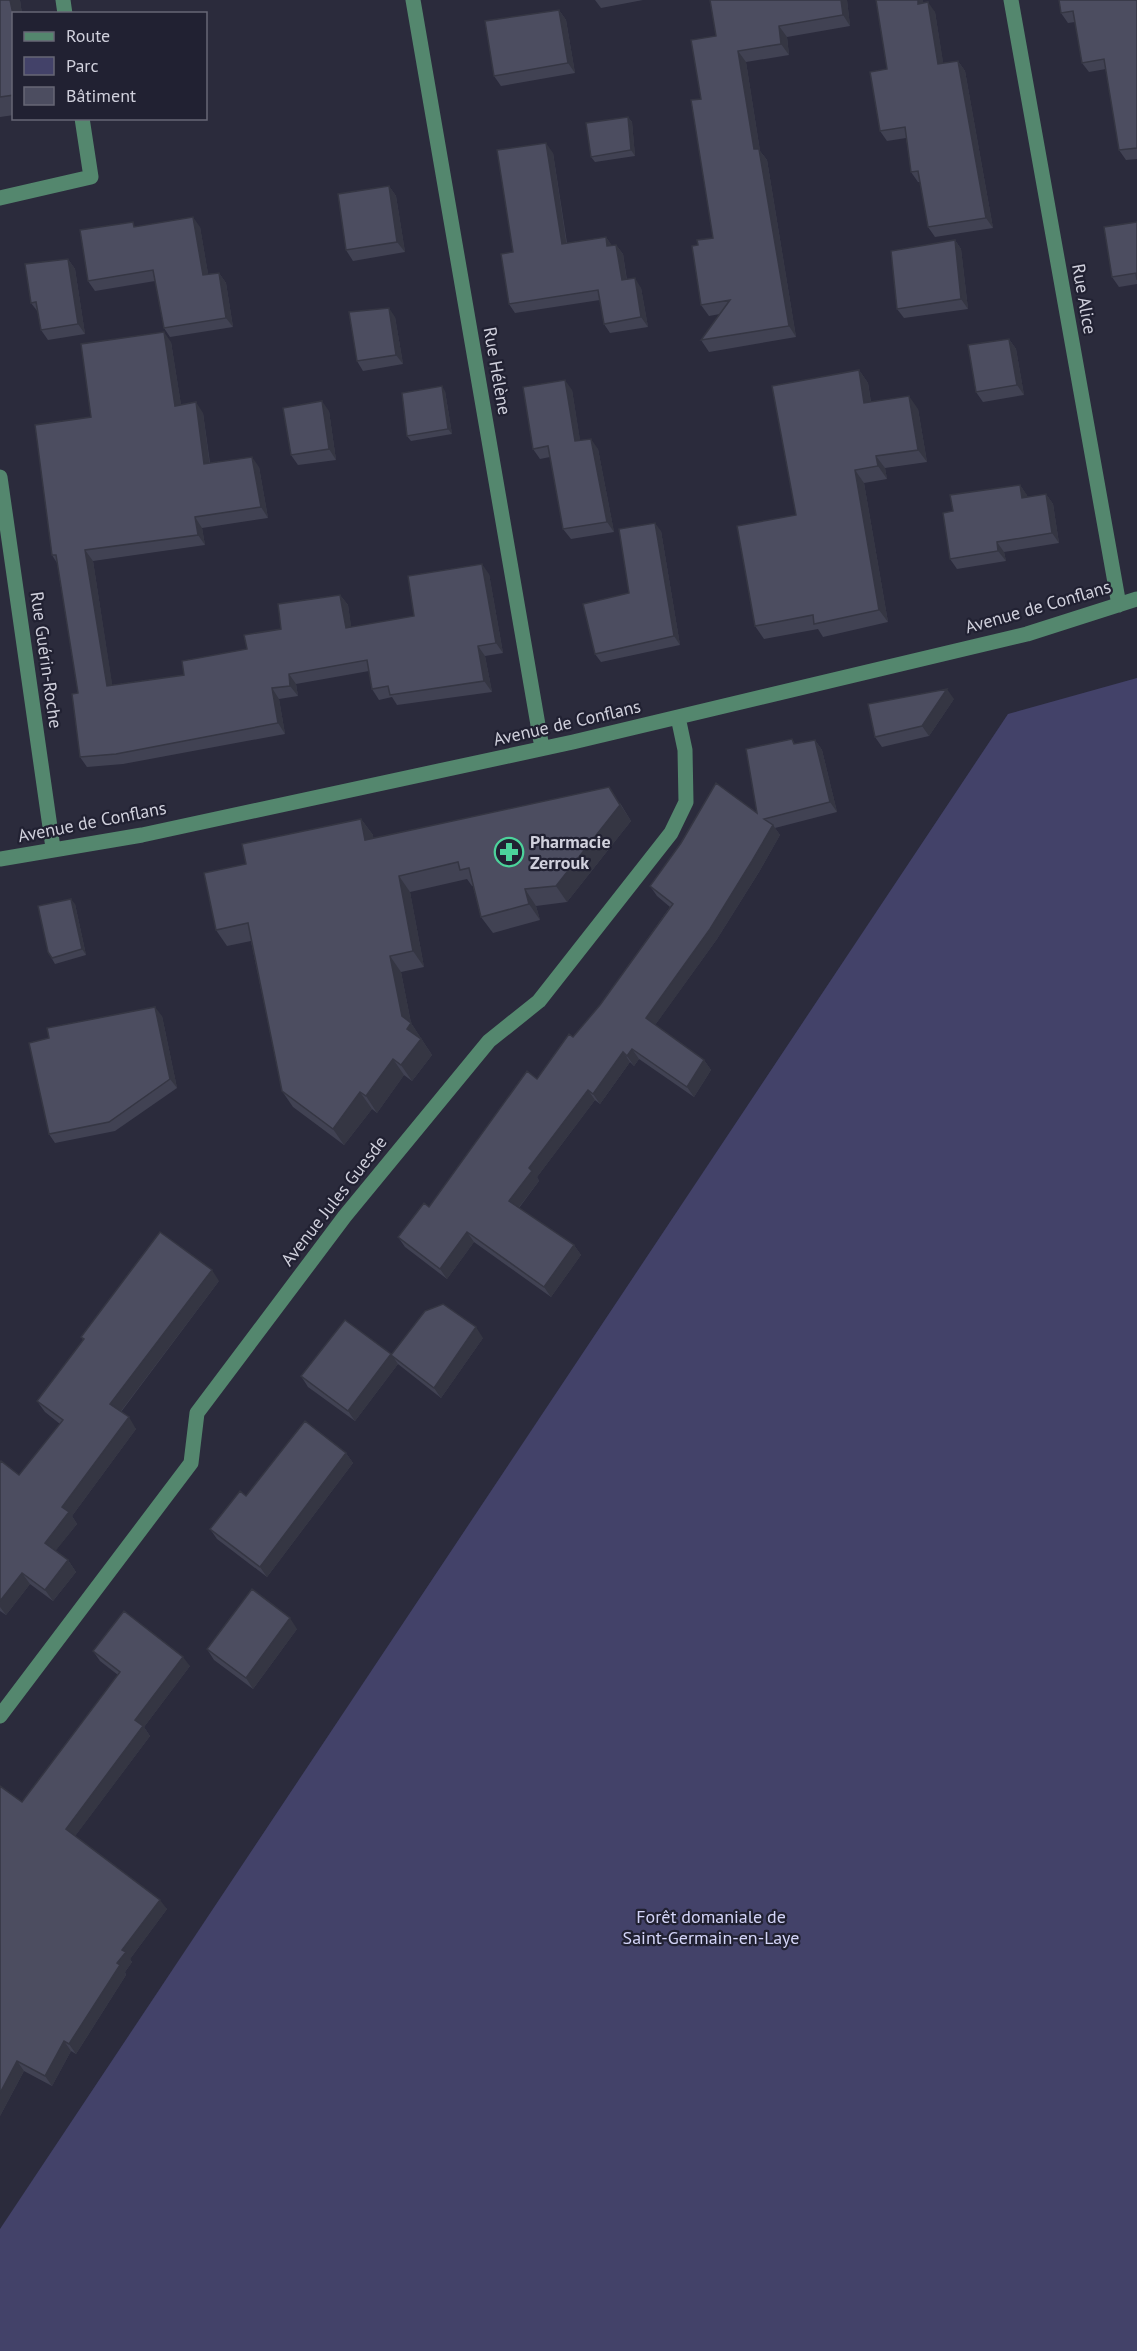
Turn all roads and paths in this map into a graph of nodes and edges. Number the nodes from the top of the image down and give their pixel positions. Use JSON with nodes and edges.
{"nodes":[{"id":1,"x":413,"y":0,"type":"edge"},
{"id":2,"x":1011,"y":0,"type":"edge"},
{"id":3,"x":82,"y":120,"type":"edge"},
{"id":4,"x":0,"y":198,"type":"edge"},
{"id":5,"x":0,"y":477,"type":"edge"},
{"id":6,"x":1137,"y":598,"type":"edge"},
{"id":7,"x":1119,"y":605,"type":"junction"},
{"id":8,"x":678,"y":717,"type":"junction"},
{"id":9,"x":542,"y":748,"type":"junction"},
{"id":10,"x":53,"y":848,"type":"junction"},
{"id":11,"x":0,"y":859,"type":"edge"},
{"id":12,"x":0,"y":1716,"type":"edge"}],
"edges":[{"from":1,"to":9,"type":"street","name":"Rue Hélène"},
{"from":2,"to":7,"type":"street","name":"Rue Alice"},
{"from":3,"to":4,"type":"street"},
{"from":5,"to":10,"type":"street","name":"Rue Guérin-Roche"},
{"from":6,"to":7,"type":"street","name":"Avenue de Conflans"},
{"from":7,"to":8,"type":"street","name":"Avenue de Conflans"},
{"from":8,"to":9,"type":"street","name":"Avenue de Conflans"},
{"from":8,"to":12,"type":"street","name":"Avenue Jules Guesde"},
{"from":9,"to":10,"type":"street","name":"Avenue de Conflans"},
{"from":10,"to":11,"type":"street","name":"Avenue de Conflans"}]}
